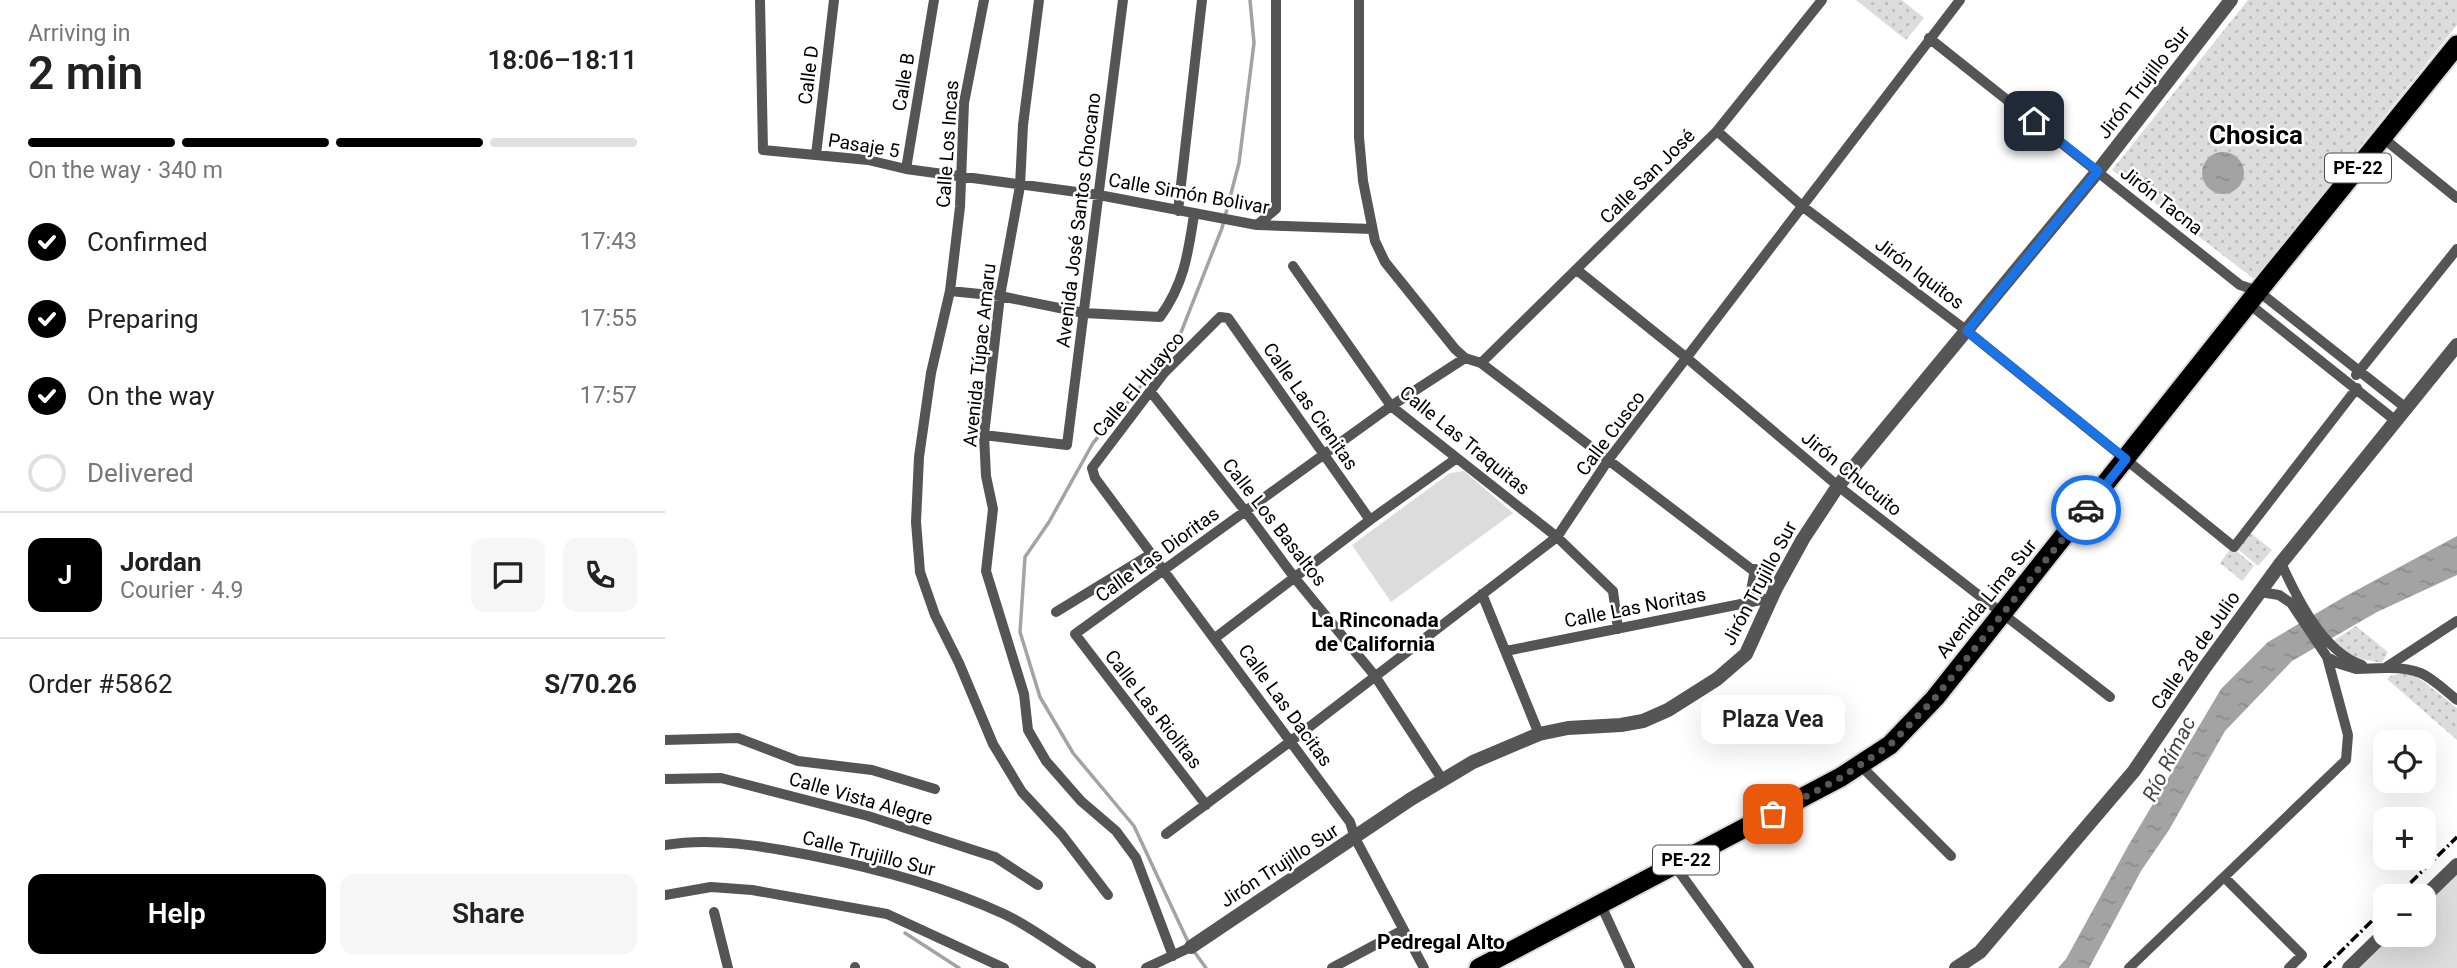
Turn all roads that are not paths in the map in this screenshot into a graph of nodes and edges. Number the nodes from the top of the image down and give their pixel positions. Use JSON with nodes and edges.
{"nodes":[{"id":1,"x":760,"y":0,"type":"edge"},
{"id":2,"x":834,"y":0,"type":"edge"},
{"id":3,"x":934,"y":0,"type":"edge"},
{"id":4,"x":985,"y":0,"type":"edge"},
{"id":5,"x":1039,"y":0,"type":"edge"},
{"id":6,"x":1123,"y":0,"type":"edge"},
{"id":7,"x":1202,"y":0,"type":"edge"},
{"id":8,"x":1276,"y":0,"type":"edge"},
{"id":9,"x":1359,"y":0,"type":"edge"},
{"id":10,"x":1822,"y":0,"type":"edge"},
{"id":11,"x":1960,"y":0,"type":"edge"},
{"id":12,"x":2231,"y":0,"type":"edge"},
{"id":13,"x":1929,"y":38,"type":"junction"},
{"id":14,"x":2457,"y":45,"type":"edge"},
{"id":15,"x":1717,"y":131,"type":"junction"},
{"id":16,"x":2383,"y":138,"type":"junction"},
{"id":17,"x":816,"y":155,"type":"junction"},
{"id":18,"x":906,"y":169,"type":"junction"},
{"id":19,"x":2098,"y":171,"type":"junction"},
{"id":20,"x":960,"y":176,"type":"junction"},
{"id":21,"x":1020,"y":186,"type":"junction"},
{"id":22,"x":1098,"y":195,"type":"junction"},
{"id":23,"x":2457,"y":198,"type":"edge"},
{"id":24,"x":1802,"y":206,"type":"junction"},
{"id":25,"x":1178,"y":211,"type":"junction"},
{"id":26,"x":1194,"y":215,"type":"junction"},
{"id":27,"x":1257,"y":225,"type":"junction"},
{"id":28,"x":1372,"y":229,"type":"junction"},
{"id":29,"x":2457,"y":249,"type":"edge"},
{"id":30,"x":1293,"y":266,"type":"dead end"},
{"id":31,"x":1577,"y":270,"type":"junction"},
{"id":32,"x":950,"y":291,"type":"junction"},
{"id":33,"x":2249,"y":293,"type":"junction"},
{"id":34,"x":1000,"y":296,"type":"junction"},
{"id":35,"x":1084,"y":313,"type":"junction"},
{"id":36,"x":1220,"y":317,"type":"joint"},
{"id":37,"x":1967,"y":331,"type":"junction"},
{"id":38,"x":2457,"y":345,"type":"edge"},
{"id":39,"x":1465,"y":358,"type":"junction"},
{"id":40,"x":1688,"y":359,"type":"junction"},
{"id":41,"x":1481,"y":363,"type":"junction"},
{"id":42,"x":2359,"y":370,"type":"junction"},
{"id":43,"x":2353,"y":385,"type":"junction"},
{"id":44,"x":1150,"y":391,"type":"junction"},
{"id":45,"x":1391,"y":406,"type":"junction"},
{"id":46,"x":2406,"y":408,"type":"junction"},
{"id":47,"x":2396,"y":421,"type":"junction"},
{"id":48,"x":984,"y":435,"type":"junction"},
{"id":49,"x":1324,"y":455,"type":"junction"},
{"id":50,"x":1457,"y":458,"type":"junction"},
{"id":51,"x":1609,"y":459,"type":"junction"},
{"id":52,"x":2126,"y":459,"type":"junction"},
{"id":53,"x":1095,"y":478,"type":"joint"},
{"id":54,"x":1838,"y":486,"type":"junction"},
{"id":55,"x":1246,"y":512,"type":"junction"},
{"id":56,"x":1370,"y":520,"type":"junction"},
{"id":57,"x":1557,"y":537,"type":"junction"},
{"id":58,"x":1151,"y":554,"type":"junction"},
{"id":59,"x":2281,"y":563,"type":"junction"},
{"id":60,"x":1755,"y":569,"type":"junction"},
{"id":61,"x":1164,"y":571,"type":"junction"},
{"id":62,"x":1294,"y":577,"type":"junction"},
{"id":63,"x":2260,"y":592,"type":"junction"},
{"id":64,"x":1774,"y":593,"type":"junction"},
{"id":65,"x":1482,"y":594,"type":"junction"},
{"id":66,"x":1744,"y":603,"type":"junction"},
{"id":67,"x":1056,"y":612,"type":"dead end"},
{"id":68,"x":2002,"y":614,"type":"junction"},
{"id":69,"x":2305,"y":616,"type":"junction"},
{"id":70,"x":2457,"y":621,"type":"edge"},
{"id":71,"x":1618,"y":629,"type":"junction"},
{"id":72,"x":1075,"y":634,"type":"joint"},
{"id":73,"x":1215,"y":638,"type":"junction"},
{"id":74,"x":2326,"y":650,"type":"junction"},
{"id":75,"x":1506,"y":651,"type":"junction"},
{"id":76,"x":2385,"y":668,"type":"junction"},
{"id":77,"x":1375,"y":676,"type":"junction"},
{"id":78,"x":2110,"y":697,"type":"dead end"},
{"id":79,"x":2457,"y":701,"type":"edge"},
{"id":80,"x":1539,"y":734,"type":"junction"},
{"id":81,"x":665,"y":740,"type":"edge"},
{"id":82,"x":1291,"y":741,"type":"junction"},
{"id":83,"x":1860,"y":765,"type":"junction"},
{"id":84,"x":665,"y":779,"type":"edge"},
{"id":85,"x":1442,"y":779,"type":"junction"},
{"id":86,"x":935,"y":789,"type":"dead end"},
{"id":87,"x":1206,"y":804,"type":"junction"},
{"id":88,"x":1166,"y":834,"type":"dead end"},
{"id":89,"x":1355,"y":838,"type":"junction"},
{"id":90,"x":665,"y":845,"type":"edge"},
{"id":91,"x":1951,"y":856,"type":"dead end"},
{"id":92,"x":2457,"y":865,"type":"edge"},
{"id":93,"x":1675,"y":866,"type":"junction"},
{"id":94,"x":2225,"y":877,"type":"junction"},
{"id":95,"x":1038,"y":885,"type":"dead end"},
{"id":96,"x":2436,"y":885,"type":"edge"},
{"id":97,"x":665,"y":895,"type":"edge"},
{"id":98,"x":1108,"y":895,"type":"dead end"},
{"id":99,"x":1601,"y":905,"type":"junction"},
{"id":100,"x":714,"y":912,"type":"dead end"},
{"id":101,"x":1403,"y":930,"type":"junction"},
{"id":102,"x":2373,"y":945,"type":"edge"},
{"id":103,"x":1191,"y":947,"type":"joint"},
{"id":104,"x":1173,"y":956,"type":"junction"},
{"id":105,"x":985,"y":964,"type":"edge"},
{"id":106,"x":728,"y":968,"type":"edge"},
{"id":107,"x":1004,"y":968,"type":"edge"},
{"id":108,"x":1091,"y":968,"type":"edge"},
{"id":109,"x":1146,"y":968,"type":"edge"},
{"id":110,"x":1332,"y":968,"type":"edge"},
{"id":111,"x":1424,"y":968,"type":"edge"},
{"id":112,"x":1479,"y":968,"type":"edge"},
{"id":113,"x":1630,"y":968,"type":"edge"},
{"id":114,"x":1749,"y":968,"type":"edge"},
{"id":115,"x":1955,"y":968,"type":"edge"},
{"id":116,"x":2129,"y":968,"type":"edge"},
{"id":117,"x":2289,"y":968,"type":"edge"},
{"id":118,"x":2349,"y":968,"type":"edge"}],
"edges":[{"from":1,"to":17,"type":"street","name":"Pasaje 5"},
{"from":2,"to":17,"type":"street","name":"Calle D"},
{"from":3,"to":18,"type":"street","name":"Calle B"},
{"from":4,"to":20,"type":"street","name":"Calle Los Incas"},
{"from":5,"to":21,"type":"street","name":"Avenida Túpac Amaru"},
{"from":6,"to":22,"type":"street","name":"Avenida José Santos Chocano"},
{"from":7,"to":25,"type":"street"},
{"from":8,"to":27,"type":"street"},
{"from":9,"to":28,"type":"street"},
{"from":10,"to":15,"type":"street","name":"Calle San José"},
{"from":11,"to":13,"type":"street","name":"Calle Cusco"},
{"from":12,"to":19,"type":"street","name":"Jirón Trujillo Sur"},
{"from":13,"to":19,"type":"street","name":"Jirón Tacna"},
{"from":13,"to":24,"type":"street","name":"Calle Cusco"},
{"from":14,"to":16,"type":"highway","name":"Avenida Lima Sur","number":"PE-22"},
{"from":15,"to":24,"type":"street","name":"Jirón Iquitos"},
{"from":15,"to":31,"type":"street","name":"Calle San José"},
{"from":16,"to":23,"type":"street"},
{"from":16,"to":33,"type":"highway","name":"Avenida Lima Sur","number":"PE-22"},
{"from":17,"to":18,"type":"street","name":"Pasaje 5"},
{"from":18,"to":20,"type":"street","name":"Pasaje 5"},
{"from":19,"to":33,"type":"street","name":"Jirón Tacna"},
{"from":19,"to":37,"type":"street","name":"Jirón Trujillo Sur"},
{"from":20,"to":21,"type":"street","name":"Calle Simón Bolivar"},
{"from":20,"to":32,"type":"street","name":"Calle Los Incas"},
{"from":21,"to":22,"type":"street","name":"Calle Simón Bolivar"},
{"from":21,"to":34,"type":"street","name":"Avenida Túpac Amaru"},
{"from":22,"to":25,"type":"street","name":"Calle Simón Bolivar"},
{"from":22,"to":35,"type":"street","name":"Avenida José Santos Chocano"},
{"from":24,"to":37,"type":"street","name":"Jirón Iquitos"},
{"from":24,"to":40,"type":"street","name":"Calle Cusco"},
{"from":25,"to":26,"type":"street","name":"Calle Simón Bolivar"},
{"from":26,"to":27,"type":"street","name":"Calle Simón Bolivar"},
{"from":26,"to":35,"type":"street"},
{"from":27,"to":28,"type":"street","name":"Calle Simón Bolivar"},
{"from":28,"to":39,"type":"street"},
{"from":29,"to":42,"type":"street"},
{"from":30,"to":45,"type":"street","name":"Calle Las Traquitas"},
{"from":31,"to":40,"type":"street","name":"Jirón Chucuito"},
{"from":31,"to":41,"type":"street","name":"Calle San José"},
{"from":32,"to":34,"type":"street"},
{"from":32,"to":98,"type":"street","name":"Calle Los Incas"},
{"from":33,"to":42,"type":"street","name":"Jirón Tacna"},
{"from":33,"to":43,"type":"street","name":"Jirón Tacna"},
{"from":33,"to":52,"type":"highway","name":"Avenida Lima Sur","number":"PE-22"},
{"from":34,"to":35,"type":"street"},
{"from":34,"to":48,"type":"street","name":"Avenida Túpac Amaru"},
{"from":35,"to":48,"type":"street","name":"Avenida José Santos Chocano"},
{"from":36,"to":44,"type":"street","name":"Calle El Huayco"},
{"from":36,"to":49,"type":"street","name":"Calle Las Cienitas"},
{"from":37,"to":52,"type":"street","name":"Jirón Iquitos"},
{"from":37,"to":54,"type":"street","name":"Jirón Trujillo Sur"},
{"from":38,"to":46,"type":"street","name":"Calle 28 de Julio"},
{"from":39,"to":41,"type":"street"},
{"from":39,"to":45,"type":"street","name":"Calle Las Dioritas"},
{"from":40,"to":51,"type":"street","name":"Calle Cusco"},
{"from":40,"to":54,"type":"street","name":"Jirón Chucuito"},
{"from":41,"to":51,"type":"street"},
{"from":42,"to":43,"type":"street"},
{"from":42,"to":46,"type":"street","name":"Jirón Tacna"},
{"from":43,"to":47,"type":"street","name":"Jirón Tacna"},
{"from":43,"to":52,"type":"street","name":"Jirón Iquitos"},
{"from":44,"to":53,"type":"street","name":"Calle El Huayco"},
{"from":44,"to":55,"type":"street","name":"Calle Los Basaltos"},
{"from":45,"to":49,"type":"street","name":"Calle Las Dioritas"},
{"from":45,"to":50,"type":"street","name":"Calle Las Traquitas"},
{"from":46,"to":47,"type":"street","name":"Calle 28 de Julio"},
{"from":47,"to":59,"type":"street","name":"Calle 28 de Julio"},
{"from":48,"to":104,"type":"street","name":"Avenida Túpac Amaru"},
{"from":49,"to":55,"type":"street","name":"Calle Las Dioritas"},
{"from":49,"to":56,"type":"street","name":"Calle Las Cienitas"},
{"from":50,"to":56,"type":"street"},
{"from":50,"to":57,"type":"street","name":"Calle Las Traquitas"},
{"from":51,"to":57,"type":"street","name":"Calle Cusco"},
{"from":51,"to":60,"type":"street"},
{"from":52,"to":68,"type":"highway","name":"Avenida Lima Sur","number":"PE-22"},
{"from":53,"to":58,"type":"street","name":"Calle Las Dacitas"},
{"from":54,"to":64,"type":"street","name":"Jirón Trujillo Sur"},
{"from":54,"to":68,"type":"street","name":"Jirón Chucuito"},
{"from":55,"to":61,"type":"street","name":"Calle Las Dioritas"},
{"from":55,"to":62,"type":"street","name":"Calle Los Basaltos"},
{"from":56,"to":62,"type":"street"},
{"from":57,"to":65,"type":"street","name":"Calle Cusco"},
{"from":57,"to":71,"type":"street","name":"Calle Las Traquitas"},
{"from":58,"to":61,"type":"street","name":"Calle Las Dacitas"},
{"from":58,"to":67,"type":"street"},
{"from":59,"to":63,"type":"street","name":"Calle 28 de Julio"},
{"from":59,"to":69,"type":"street"},
{"from":60,"to":64,"type":"street"},
{"from":60,"to":66,"type":"street"},
{"from":61,"to":72,"type":"street","name":"Calle Las Dioritas"},
{"from":61,"to":73,"type":"street","name":"Calle Las Dacitas"},
{"from":62,"to":73,"type":"street"},
{"from":62,"to":77,"type":"street","name":"Calle Los Basaltos"},
{"from":63,"to":69,"type":"street"},
{"from":63,"to":115,"type":"street","name":"Calle 28 de Julio"},
{"from":64,"to":66,"type":"street","name":"Calle Las Noritas"},
{"from":64,"to":80,"type":"street","name":"Jirón Trujillo Sur"},
{"from":65,"to":75,"type":"street"},
{"from":65,"to":77,"type":"street","name":"Calle Cusco"},
{"from":66,"to":71,"type":"street","name":"Calle Las Noritas"},
{"from":68,"to":78,"type":"street","name":"Jirón Chucuito"},
{"from":68,"to":83,"type":"highway","name":"Avenida Lima Sur","number":"PE-22"},
{"from":69,"to":74,"type":"street"},
{"from":70,"to":76,"type":"street"},
{"from":71,"to":75,"type":"street","name":"Calle Las Noritas"},
{"from":72,"to":87,"type":"street","name":"Calle Las Riolitas"},
{"from":73,"to":82,"type":"street","name":"Calle Las Dacitas"},
{"from":74,"to":76,"type":"street"},
{"from":74,"to":94,"type":"street"},
{"from":75,"to":80,"type":"street"},
{"from":76,"to":79,"type":"street"},
{"from":77,"to":82,"type":"street","name":"Calle Cusco"},
{"from":77,"to":85,"type":"street","name":"Calle Los Basaltos"},
{"from":80,"to":85,"type":"street","name":"Jirón Trujillo Sur"},
{"from":81,"to":86,"type":"street"},
{"from":82,"to":87,"type":"street","name":"Calle Cusco"},
{"from":82,"to":89,"type":"street","name":"Calle Las Dacitas"},
{"from":83,"to":91,"type":"street"},
{"from":83,"to":93,"type":"highway","name":"Avenida Lima Sur","number":"PE-22"},
{"from":84,"to":95,"type":"street","name":"Calle Vista Alegre"},
{"from":85,"to":89,"type":"street","name":"Jirón Trujillo Sur"},
{"from":87,"to":88,"type":"street","name":"Calle Cusco"},
{"from":89,"to":101,"type":"street","name":"Calle Las Dacitas"},
{"from":89,"to":103,"type":"street","name":"Jirón Trujillo Sur"},
{"from":90,"to":108,"type":"street","name":"Calle Trujillo Sur"},
{"from":92,"to":96,"type":"street"},
{"from":93,"to":99,"type":"highway","name":"Avenida Lima Sur","number":"PE-22"},
{"from":93,"to":114,"type":"street"},
{"from":94,"to":116,"type":"street"},
{"from":94,"to":117,"type":"street"},
{"from":97,"to":105,"type":"street"},
{"from":99,"to":112,"type":"highway","name":"Avenida Lima Sur","number":"PE-22"},
{"from":99,"to":113,"type":"street"},
{"from":100,"to":106,"type":"street"},
{"from":101,"to":110,"type":"street"},
{"from":101,"to":111,"type":"street","name":"Calle Las Dacitas"},
{"from":102,"to":118,"type":"street"},
{"from":103,"to":104,"type":"street"},
{"from":104,"to":109,"type":"street"},
{"from":105,"to":107,"type":"street"}]}
